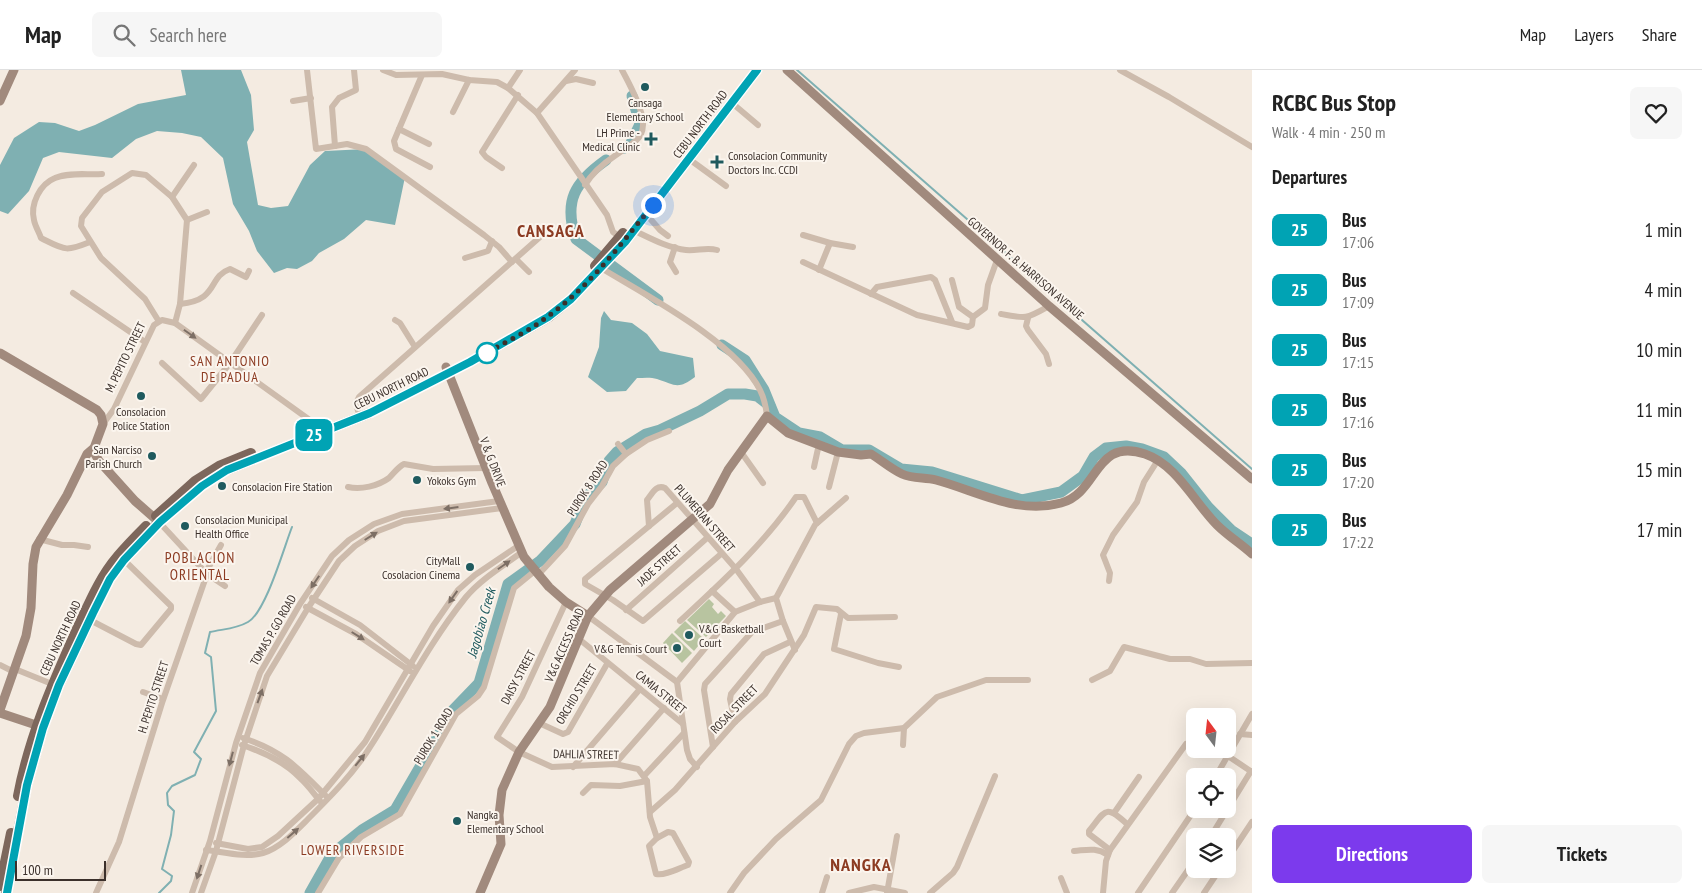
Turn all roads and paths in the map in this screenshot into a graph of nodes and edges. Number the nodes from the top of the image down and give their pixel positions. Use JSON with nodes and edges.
{"nodes":[{"id":1,"x":14,"y":70,"type":"edge"},
{"id":2,"x":307,"y":70,"type":"edge"},
{"id":3,"x":354,"y":70,"type":"edge"},
{"id":4,"x":383,"y":70,"type":"edge"},
{"id":5,"x":520,"y":70,"type":"edge"},
{"id":6,"x":575,"y":70,"type":"edge"},
{"id":7,"x":622,"y":70,"type":"edge"},
{"id":8,"x":750,"y":70,"type":"edge"},
{"id":9,"x":757,"y":70,"type":"edge"},
{"id":10,"x":787,"y":70,"type":"edge"},
{"id":11,"x":1120,"y":70,"type":"edge"},
{"id":12,"x":396,"y":73,"type":"edge"},
{"id":13,"x":422,"y":75,"type":"junction"},
{"id":14,"x":469,"y":80,"type":"junction"},
{"id":15,"x":565,"y":82,"type":"junction"},
{"id":16,"x":593,"y":83,"type":"dead end"},
{"id":17,"x":508,"y":88,"type":"junction"},
{"id":18,"x":518,"y":95,"type":"junction"},
{"id":19,"x":311,"y":98,"type":"junction"},
{"id":20,"x":0,"y":101,"type":"edge"},
{"id":21,"x":293,"y":101,"type":"dead end"},
{"id":22,"x":732,"y":103,"type":"junction"},
{"id":23,"x":453,"y":112,"type":"dead end"},
{"id":24,"x":536,"y":113,"type":"junction"},
{"id":25,"x":758,"y":125,"type":"dead end"},
{"id":26,"x":399,"y":129,"type":"junction"},
{"id":27,"x":429,"y":144,"type":"dead end"},
{"id":28,"x":335,"y":146,"type":"junction"},
{"id":29,"x":1252,"y":147,"type":"edge"},
{"id":30,"x":689,"y":159,"type":"junction"},
{"id":31,"x":194,"y":165,"type":"dead end"},
{"id":32,"x":430,"y":167,"type":"dead end"},
{"id":33,"x":502,"y":168,"type":"dead end"},
{"id":34,"x":102,"y":174,"type":"dead end"},
{"id":35,"x":583,"y":182,"type":"junction"},
{"id":36,"x":726,"y":186,"type":"dead end"},
{"id":37,"x":172,"y":197,"type":"junction"},
{"id":38,"x":207,"y":212,"type":"dead end"},
{"id":39,"x":646,"y":214,"type":"junction"},
{"id":40,"x":187,"y":220,"type":"junction"},
{"id":41,"x":549,"y":229,"type":"dead end"},
{"id":42,"x":633,"y":230,"type":"junction"},
{"id":43,"x":803,"y":234,"type":"dead end"},
{"id":44,"x":668,"y":236,"type":"dead end"},
{"id":45,"x":620,"y":237,"type":"junction"},
{"id":46,"x":492,"y":241,"type":"junction"},
{"id":47,"x":90,"y":242,"type":"junction"},
{"id":48,"x":830,"y":243,"type":"junction"},
{"id":49,"x":675,"y":247,"type":"junction"},
{"id":50,"x":853,"y":247,"type":"dead end"},
{"id":51,"x":718,"y":250,"type":"dead end"},
{"id":52,"x":609,"y":255,"type":"junction"},
{"id":53,"x":465,"y":258,"type":"dead end"},
{"id":54,"x":997,"y":260,"type":"junction"},
{"id":55,"x":514,"y":261,"type":"junction"},
{"id":56,"x":803,"y":262,"type":"dead end"},
{"id":57,"x":601,"y":266,"type":"junction"},
{"id":58,"x":819,"y":270,"type":"junction"},
{"id":59,"x":249,"y":271,"type":"dead end"},
{"id":60,"x":528,"y":272,"type":"dead end"},
{"id":61,"x":676,"y":272,"type":"dead end"},
{"id":62,"x":952,"y":280,"type":"dead end"},
{"id":63,"x":73,"y":293,"type":"dead end"},
{"id":64,"x":871,"y":294,"type":"junction"},
{"id":65,"x":180,"y":304,"type":"junction"},
{"id":66,"x":1049,"y":306,"type":"junction"},
{"id":67,"x":1001,"y":314,"type":"dead end"},
{"id":68,"x":262,"y":315,"type":"dead end"},
{"id":69,"x":973,"y":317,"type":"junction"},
{"id":70,"x":1028,"y":318,"type":"junction"},
{"id":71,"x":158,"y":320,"type":"junction"},
{"id":72,"x":395,"y":320,"type":"dead end"},
{"id":73,"x":952,"y":322,"type":"junction"},
{"id":74,"x":175,"y":323,"type":"junction"},
{"id":75,"x":146,"y":342,"type":"junction"},
{"id":76,"x":416,"y":348,"type":"junction"},
{"id":77,"x":0,"y":353,"type":"edge"},
{"id":78,"x":162,"y":363,"type":"dead end"},
{"id":79,"x":230,"y":363,"type":"junction"},
{"id":80,"x":1049,"y":364,"type":"dead end"},
{"id":81,"x":446,"y":371,"type":"junction"},
{"id":82,"x":358,"y":411,"type":"junction"},
{"id":83,"x":767,"y":412,"type":"junction"},
{"id":84,"x":103,"y":424,"type":"junction"},
{"id":85,"x":322,"y":429,"type":"junction"},
{"id":86,"x":669,"y":432,"type":"dead end"},
{"id":87,"x":819,"y":444,"type":"junction"},
{"id":88,"x":94,"y":448,"type":"junction"},
{"id":89,"x":741,"y":452,"type":"junction"},
{"id":90,"x":838,"y":452,"type":"junction"},
{"id":91,"x":1158,"y":460,"type":"junction"},
{"id":92,"x":814,"y":467,"type":"dead end"},
{"id":93,"x":483,"y":468,"type":"junction"},
{"id":94,"x":1252,"y":479,"type":"edge"},
{"id":95,"x":763,"y":483,"type":"dead end"},
{"id":96,"x":829,"y":486,"type":"dead end"},
{"id":97,"x":348,"y":487,"type":"dead end"},
{"id":98,"x":846,"y":498,"type":"dead end"},
{"id":99,"x":677,"y":503,"type":"junction"},
{"id":100,"x":498,"y":505,"type":"junction"},
{"id":101,"x":157,"y":520,"type":"junction"},
{"id":102,"x":692,"y":521,"type":"junction"},
{"id":103,"x":817,"y":523,"type":"junction"},
{"id":104,"x":649,"y":526,"type":"junction"},
{"id":105,"x":707,"y":538,"type":"junction"},
{"id":106,"x":40,"y":539,"type":"junction"},
{"id":107,"x":221,"y":545,"type":"dead end"},
{"id":108,"x":88,"y":547,"type":"dead end"},
{"id":109,"x":722,"y":554,"type":"junction"},
{"id":110,"x":1252,"y":554,"type":"edge"},
{"id":111,"x":124,"y":560,"type":"junction"},
{"id":112,"x":526,"y":560,"type":"junction"},
{"id":113,"x":736,"y":570,"type":"junction"},
{"id":114,"x":207,"y":573,"type":"junction"},
{"id":115,"x":1109,"y":581,"type":"dead end"},
{"id":116,"x":225,"y":586,"type":"dead end"},
{"id":117,"x":712,"y":591,"type":"junction"},
{"id":118,"x":306,"y":595,"type":"junction"},
{"id":119,"x":604,"y":596,"type":"junction"},
{"id":120,"x":776,"y":598,"type":"junction"},
{"id":121,"x":314,"y":599,"type":"junction"},
{"id":122,"x":566,"y":602,"type":"junction"},
{"id":123,"x":760,"y":602,"type":"junction"},
{"id":124,"x":300,"y":604,"type":"junction"},
{"id":125,"x":308,"y":608,"type":"junction"},
{"id":126,"x":626,"y":610,"type":"junction"},
{"id":127,"x":735,"y":612,"type":"junction"},
{"id":128,"x":90,"y":614,"type":"junction"},
{"id":129,"x":841,"y":614,"type":"junction"},
{"id":130,"x":588,"y":616,"type":"junction"},
{"id":131,"x":895,"y":617,"type":"dead end"},
{"id":132,"x":680,"y":621,"type":"dead end"},
{"id":133,"x":783,"y":621,"type":"junction"},
{"id":134,"x":579,"y":639,"type":"junction"},
{"id":135,"x":790,"y":642,"type":"junction"},
{"id":136,"x":794,"y":650,"type":"junction"},
{"id":137,"x":1252,"y":663,"type":"edge"},
{"id":138,"x":608,"y":664,"type":"junction"},
{"id":139,"x":0,"y":665,"type":"edge"},
{"id":140,"x":899,"y":667,"type":"dead end"},
{"id":141,"x":412,"y":668,"type":"junction"},
{"id":142,"x":14,"y":671,"type":"junction"},
{"id":143,"x":1028,"y":680,"type":"dead end"},
{"id":144,"x":1092,"y":680,"type":"dead end"},
{"id":145,"x":677,"y":682,"type":"junction"},
{"id":146,"x":52,"y":684,"type":"junction"},
{"id":147,"x":640,"y":689,"type":"junction"},
{"id":148,"x":143,"y":692,"type":"dead end"},
{"id":149,"x":163,"y":699,"type":"junction"},
{"id":150,"x":664,"y":708,"type":"junction"},
{"id":151,"x":0,"y":711,"type":"edge"},
{"id":152,"x":1252,"y":714,"type":"edge"},
{"id":153,"x":735,"y":722,"type":"junction"},
{"id":154,"x":539,"y":723,"type":"junction"},
{"id":155,"x":683,"y":724,"type":"junction"},
{"id":156,"x":39,"y":727,"type":"junction"},
{"id":157,"x":904,"y":728,"type":"junction"},
{"id":158,"x":684,"y":733,"type":"junction"},
{"id":159,"x":1240,"y":734,"type":"junction"},
{"id":160,"x":1252,"y":735,"type":"edge"},
{"id":161,"x":237,"y":740,"type":"junction"},
{"id":162,"x":1236,"y":741,"type":"edge"},
{"id":163,"x":245,"y":742,"type":"junction"},
{"id":164,"x":1186,"y":744,"type":"dead end"},
{"id":165,"x":904,"y":745,"type":"dead end"},
{"id":166,"x":713,"y":747,"type":"junction"},
{"id":167,"x":519,"y":752,"type":"junction"},
{"id":168,"x":1231,"y":758,"type":"edge"},
{"id":169,"x":615,"y":764,"type":"junction"},
{"id":170,"x":573,"y":767,"type":"junction"},
{"id":171,"x":697,"y":767,"type":"junction"},
{"id":172,"x":1251,"y":772,"type":"edge"},
{"id":173,"x":995,"y":776,"type":"dead end"},
{"id":174,"x":1139,"y":777,"type":"dead end"},
{"id":175,"x":645,"y":778,"type":"junction"},
{"id":176,"x":324,"y":793,"type":"junction"},
{"id":177,"x":583,"y":793,"type":"dead end"},
{"id":178,"x":329,"y":798,"type":"junction"},
{"id":179,"x":321,"y":801,"type":"junction"},
{"id":180,"x":650,"y":812,"type":"junction"},
{"id":181,"x":1114,"y":813,"type":"junction"},
{"id":182,"x":1189,"y":818,"type":"edge"},
{"id":183,"x":1252,"y":822,"type":"edge"},
{"id":184,"x":1127,"y":824,"type":"junction"},
{"id":185,"x":1216,"y":828,"type":"edge"},
{"id":186,"x":898,"y":836,"type":"dead end"},
{"id":187,"x":657,"y":838,"type":"junction"},
{"id":188,"x":210,"y":841,"type":"junction"},
{"id":189,"x":218,"y":843,"type":"junction"},
{"id":190,"x":1236,"y":846,"type":"edge"},
{"id":191,"x":206,"y":850,"type":"junction"},
{"id":192,"x":216,"y":851,"type":"junction"},
{"id":193,"x":1074,"y":852,"type":"dead end"},
{"id":194,"x":1109,"y":852,"type":"junction"},
{"id":195,"x":3,"y":856,"type":"edge"},
{"id":196,"x":1186,"y":873,"type":"edge"},
{"id":197,"x":827,"y":878,"type":"dead end"},
{"id":198,"x":1060,"y":878,"type":"dead end"},
{"id":199,"x":1214,"y":878,"type":"edge"},
{"id":200,"x":0,"y":886,"type":"edge"},
{"id":201,"x":887,"y":891,"type":"edge"},
{"id":202,"x":6,"y":893,"type":"edge"},
{"id":203,"x":96,"y":893,"type":"edge"},
{"id":204,"x":192,"y":893,"type":"edge"},
{"id":205,"x":201,"y":893,"type":"edge"},
{"id":206,"x":318,"y":893,"type":"edge"},
{"id":207,"x":480,"y":893,"type":"edge"},
{"id":208,"x":730,"y":893,"type":"edge"},
{"id":209,"x":822,"y":893,"type":"edge"},
{"id":210,"x":849,"y":893,"type":"edge"},
{"id":211,"x":905,"y":893,"type":"edge"},
{"id":212,"x":930,"y":893,"type":"edge"},
{"id":213,"x":1067,"y":893,"type":"edge"},
{"id":214,"x":1103,"y":893,"type":"edge"},
{"id":215,"x":1138,"y":893,"type":"edge"},
{"id":216,"x":1172,"y":893,"type":"edge"},
{"id":217,"x":1204,"y":893,"type":"edge"}],
"edges":[{"from":1,"to":20,"type":"street"},
{"from":2,"to":19,"type":"street"},
{"from":3,"to":28,"type":"street"},
{"from":4,"to":12,"type":"street"},
{"from":5,"to":17,"type":"street"},
{"from":6,"to":15,"type":"street"},
{"from":7,"to":35,"type":"street"},
{"from":8,"to":45,"type":"main road","name":"CEBU NORTH ROAD"},
{"from":9,"to":22,"type":"main road","name":"CEBU NORTH ROAD"},
{"from":10,"to":54,"type":"street","name":"GOVERNOR F. B. HARRISON AVENUE"},
{"from":11,"to":29,"type":"street"},
{"from":12,"to":13,"type":"street"},
{"from":13,"to":14,"type":"street"},
{"from":13,"to":26,"type":"street"},
{"from":14,"to":17,"type":"street"},
{"from":14,"to":23,"type":"street"},
{"from":15,"to":16,"type":"street"},
{"from":15,"to":24,"type":"street"},
{"from":17,"to":18,"type":"street"},
{"from":18,"to":24,"type":"street"},
{"from":18,"to":33,"type":"street"},
{"from":19,"to":21,"type":"street"},
{"from":19,"to":28,"type":"street"},
{"from":22,"to":25,"type":"street"},
{"from":22,"to":30,"type":"main road","name":"CEBU NORTH ROAD"},
{"from":24,"to":35,"type":"street"},
{"from":26,"to":27,"type":"street"},
{"from":26,"to":32,"type":"street"},
{"from":28,"to":46,"type":"street"},
{"from":30,"to":36,"type":"street"},
{"from":30,"to":39,"type":"main road","name":"CEBU NORTH ROAD"},
{"from":31,"to":37,"type":"street"},
{"from":34,"to":47,"type":"street"},
{"from":35,"to":45,"type":"street"},
{"from":37,"to":40,"type":"street"},
{"from":37,"to":47,"type":"street"},
{"from":38,"to":40,"type":"street"},
{"from":39,"to":42,"type":"main road","name":"CEBU NORTH ROAD"},
{"from":39,"to":44,"type":"street"},
{"from":40,"to":65,"type":"street"},
{"from":41,"to":55,"type":"street"},
{"from":42,"to":49,"type":"street"},
{"from":42,"to":52,"type":"main road","name":"CEBU NORTH ROAD"},
{"from":43,"to":48,"type":"street"},
{"from":45,"to":52,"type":"main road","name":"CEBU NORTH ROAD"},
{"from":46,"to":53,"type":"street"},
{"from":46,"to":55,"type":"street"},
{"from":47,"to":71,"type":"street"},
{"from":48,"to":50,"type":"street"},
{"from":48,"to":58,"type":"street"},
{"from":49,"to":51,"type":"street"},
{"from":49,"to":61,"type":"street"},
{"from":52,"to":57,"type":"main road","name":"CEBU NORTH ROAD"},
{"from":54,"to":66,"type":"street","name":"GOVERNOR F. B. HARRISON AVENUE"},
{"from":54,"to":69,"type":"street"},
{"from":55,"to":60,"type":"street"},
{"from":55,"to":76,"type":"street"},
{"from":56,"to":58,"type":"street"},
{"from":57,"to":81,"type":"main road","name":"CEBU NORTH ROAD"},
{"from":57,"to":83,"type":"street"},
{"from":58,"to":64,"type":"street"},
{"from":59,"to":65,"type":"street"},
{"from":62,"to":69,"type":"street"},
{"from":63,"to":75,"type":"street"},
{"from":64,"to":73,"type":"street"},
{"from":64,"to":73,"type":"street"},
{"from":65,"to":74,"type":"street"},
{"from":66,"to":70,"type":"street"},
{"from":66,"to":94,"type":"street","name":"GOVERNOR F. B. HARRISON AVENUE"},
{"from":67,"to":70,"type":"street"},
{"from":68,"to":79,"type":"street"},
{"from":69,"to":73,"type":"street"},
{"from":70,"to":80,"type":"street"},
{"from":71,"to":74,"type":"street","name":"M. PEPITO STREET"},
{"from":71,"to":75,"type":"street","name":"M. PEPITO STREET"},
{"from":72,"to":76,"type":"street"},
{"from":74,"to":79,"type":"street","name":"M. PEPITO STREET","one_way":true},
{"from":75,"to":84,"type":"street","name":"M. PEPITO STREET"},
{"from":76,"to":82,"type":"street"},
{"from":77,"to":84,"type":"street"},
{"from":78,"to":79,"type":"street"},
{"from":79,"to":85,"type":"street","name":"M. PEPITO STREET"},
{"from":81,"to":82,"type":"main road","name":"CEBU NORTH ROAD"},
{"from":81,"to":85,"type":"main road","name":"CEBU NORTH ROAD"},
{"from":81,"to":93,"type":"street","name":"V & G DRIVE"},
{"from":82,"to":85,"type":"main road","name":"CEBU NORTH ROAD"},
{"from":83,"to":87,"type":"street"},
{"from":83,"to":89,"type":"street","name":"V&G ACCESS ROAD"},
{"from":84,"to":88,"type":"street","name":"M. PEPITO STREET"},
{"from":85,"to":101,"type":"main road","name":"CEBU NORTH ROAD"},
{"from":86,"to":112,"type":"street","name":"PUROK 8 ROAD"},
{"from":87,"to":90,"type":"street"},
{"from":87,"to":92,"type":"street"},
{"from":88,"to":101,"type":"street"},
{"from":88,"to":106,"type":"street","name":"M. PEPITO STREET"},
{"from":89,"to":95,"type":"street"},
{"from":89,"to":102,"type":"street","name":"V&G ACCESS ROAD"},
{"from":90,"to":91,"type":"street"},
{"from":90,"to":96,"type":"street"},
{"from":91,"to":110,"type":"street"},
{"from":91,"to":115,"type":"street"},
{"from":93,"to":97,"type":"street"},
{"from":93,"to":100,"type":"street","name":"V & G DRIVE"},
{"from":98,"to":103,"type":"street"},
{"from":99,"to":102,"type":"street","name":"PLUMERIAN STREET"},
{"from":99,"to":104,"type":"street"},
{"from":99,"to":104,"type":"street","name":"PLUMERIAN STREET"},
{"from":100,"to":112,"type":"street","name":"V & G DRIVE"},
{"from":100,"to":118,"type":"street","name":"TOMAS P. GO ROAD","one_way":true},
{"from":121,"to":100,"type":"street","name":"TOMAS P. GO ROAD","one_way":true},
{"from":101,"to":111,"type":"main road","name":"CEBU NORTH ROAD"},
{"from":101,"to":114,"type":"street"},
{"from":101,"to":128,"type":"main road","name":"CEBU NORTH ROAD"},
{"from":102,"to":105,"type":"street","name":"PLUMERIAN STREET"},
{"from":102,"to":119,"type":"street","name":"V&G ACCESS ROAD"},
{"from":103,"to":113,"type":"street"},
{"from":103,"to":120,"type":"street"},
{"from":104,"to":119,"type":"street"},
{"from":105,"to":109,"type":"street","name":"PLUMERIAN STREET"},
{"from":105,"to":126,"type":"street","name":"JADE STREET"},
{"from":106,"to":108,"type":"street"},
{"from":106,"to":142,"type":"street","name":"M. PEPITO STREET"},
{"from":107,"to":114,"type":"street","name":"H. PEPITO STREET"},
{"from":109,"to":113,"type":"street","name":"PLUMERIAN STREET"},
{"from":109,"to":126,"type":"street"},
{"from":111,"to":128,"type":"main road","name":"CEBU NORTH ROAD"},
{"from":111,"to":128,"type":"street"},
{"from":112,"to":122,"type":"street","name":"V & G DRIVE"},
{"from":141,"to":112,"type":"street","one_way":true},
{"from":112,"to":141,"type":"street","one_way":true},
{"from":112,"to":206,"type":"street","name":"PUROK 1 ROAD"},
{"from":113,"to":117,"type":"street"},
{"from":113,"to":123,"type":"street","name":"PLUMERIAN STREET"},
{"from":114,"to":116,"type":"street"},
{"from":114,"to":149,"type":"street","name":"H. PEPITO STREET"},
{"from":117,"to":127,"type":"street"},
{"from":117,"to":132,"type":"street"},
{"from":118,"to":121,"type":"street"},
{"from":118,"to":124,"type":"street","name":"TOMAS P. GO ROAD"},
{"from":119,"to":126,"type":"street"},
{"from":119,"to":130,"type":"street","name":"V&G ACCESS ROAD"},
{"from":120,"to":123,"type":"street"},
{"from":120,"to":133,"type":"street"},
{"from":121,"to":125,"type":"street","name":"TOMAS P. GO ROAD"},
{"from":121,"to":141,"type":"street"},
{"from":122,"to":130,"type":"street","name":"V & G DRIVE"},
{"from":122,"to":167,"type":"street","name":"DAISY STREET"},
{"from":123,"to":127,"type":"street"},
{"from":124,"to":125,"type":"street"},
{"from":124,"to":161,"type":"street","name":"TOMAS P. GO ROAD"},
{"from":125,"to":141,"type":"street","one_way":true},
{"from":163,"to":125,"type":"street","name":"TOMAS P. GO ROAD","one_way":true},
{"from":127,"to":145,"type":"street"},
{"from":128,"to":146,"type":"main road","name":"CEBU NORTH ROAD"},
{"from":128,"to":156,"type":"main road","name":"CEBU NORTH ROAD"},
{"from":129,"to":131,"type":"street"},
{"from":129,"to":136,"type":"street","name":"ROSAL STREET"},
{"from":129,"to":140,"type":"street"},
{"from":130,"to":134,"type":"street","name":"V&G ACCESS ROAD"},
{"from":130,"to":145,"type":"street"},
{"from":133,"to":135,"type":"street"},
{"from":133,"to":166,"type":"street"},
{"from":134,"to":138,"type":"street","name":"CAMIA STREET"},
{"from":134,"to":154,"type":"street","name":"V&G ACCESS ROAD"},
{"from":135,"to":136,"type":"street"},
{"from":135,"to":153,"type":"street"},
{"from":136,"to":153,"type":"street","name":"ROSAL STREET"},
{"from":137,"to":144,"type":"street"},
{"from":138,"to":147,"type":"street","name":"CAMIA STREET"},
{"from":138,"to":154,"type":"street","name":"ORCHID STREET"},
{"from":139,"to":142,"type":"street"},
{"from":141,"to":176,"type":"street"},
{"from":178,"to":141,"type":"street","one_way":true},
{"from":142,"to":146,"type":"street"},
{"from":142,"to":151,"type":"street","name":"M. PEPITO STREET"},
{"from":143,"to":157,"type":"street"},
{"from":145,"to":155,"type":"street"},
{"from":146,"to":156,"type":"main road","name":"CEBU NORTH ROAD"},
{"from":147,"to":150,"type":"street","name":"CAMIA STREET"},
{"from":147,"to":170,"type":"street"},
{"from":148,"to":149,"type":"street"},
{"from":149,"to":203,"type":"street","name":"H. PEPITO STREET"},
{"from":150,"to":155,"type":"street","name":"CAMIA STREET"},
{"from":150,"to":169,"type":"street"},
{"from":151,"to":156,"type":"street"},
{"from":152,"to":159,"type":"street"},
{"from":153,"to":166,"type":"street","name":"ROSAL STREET"},
{"from":154,"to":167,"type":"street","name":"V&G ACCESS ROAD"},
{"from":155,"to":158,"type":"street"},
{"from":156,"to":195,"type":"main road","name":"CEBU NORTH ROAD"},
{"from":156,"to":202,"type":"main road","name":"CEBU NORTH ROAD"},
{"from":157,"to":165,"type":"street"},
{"from":157,"to":208,"type":"street"},
{"from":158,"to":171,"type":"street"},
{"from":158,"to":175,"type":"street"},
{"from":159,"to":160,"type":"street"},
{"from":159,"to":162,"type":"street"},
{"from":161,"to":163,"type":"street"},
{"from":161,"to":188,"type":"street","name":"TOMAS P. GO ROAD","one_way":true},
{"from":163,"to":176,"type":"street"},
{"from":163,"to":179,"type":"street"},
{"from":163,"to":189,"type":"street","name":"TOMAS P. GO ROAD"},
{"from":164,"to":184,"type":"street"},
{"from":166,"to":171,"type":"street","name":"ROSAL STREET"},
{"from":167,"to":170,"type":"street","name":"DAHLIA STREET"},
{"from":167,"to":207,"type":"street","name":"V&G ACCESS ROAD"},
{"from":168,"to":172,"type":"street"},
{"from":169,"to":170,"type":"street","name":"DAHLIA STREET"},
{"from":169,"to":175,"type":"street","name":"DAHLIA STREET"},
{"from":171,"to":180,"type":"street","name":"ROSAL STREET"},
{"from":172,"to":185,"type":"street"},
{"from":173,"to":212,"type":"street"},
{"from":174,"to":181,"type":"street"},
{"from":175,"to":177,"type":"street"},
{"from":175,"to":180,"type":"street"},
{"from":176,"to":178,"type":"street"},
{"from":176,"to":179,"type":"street"},
{"from":178,"to":179,"type":"street"},
{"from":179,"to":189,"type":"street"},
{"from":192,"to":179,"type":"street","one_way":true},
{"from":180,"to":187,"type":"street"},
{"from":181,"to":184,"type":"street"},
{"from":181,"to":194,"type":"street"},
{"from":182,"to":215,"type":"street"},
{"from":183,"to":190,"type":"street"},
{"from":184,"to":194,"type":"street"},
{"from":186,"to":201,"type":"street"},
{"from":187,"to":187,"type":"street"},
{"from":188,"to":189,"type":"street"},
{"from":188,"to":191,"type":"street","name":"TOMAS P. GO ROAD"},
{"from":189,"to":192,"type":"street","name":"TOMAS P. GO ROAD"},
{"from":191,"to":192,"type":"street"},
{"from":191,"to":204,"type":"street","name":"TOMAS P. GO ROAD","one_way":true},
{"from":192,"to":205,"type":"street","name":"TOMAS P. GO ROAD"},
{"from":193,"to":194,"type":"street"},
{"from":194,"to":214,"type":"street"},
{"from":195,"to":200,"type":"main road","name":"CEBU NORTH ROAD"},
{"from":196,"to":216,"type":"street"},
{"from":197,"to":209,"type":"street"},
{"from":198,"to":213,"type":"street"},
{"from":199,"to":217,"type":"street"},
{"from":201,"to":210,"type":"street"},
{"from":201,"to":211,"type":"street"}]}
